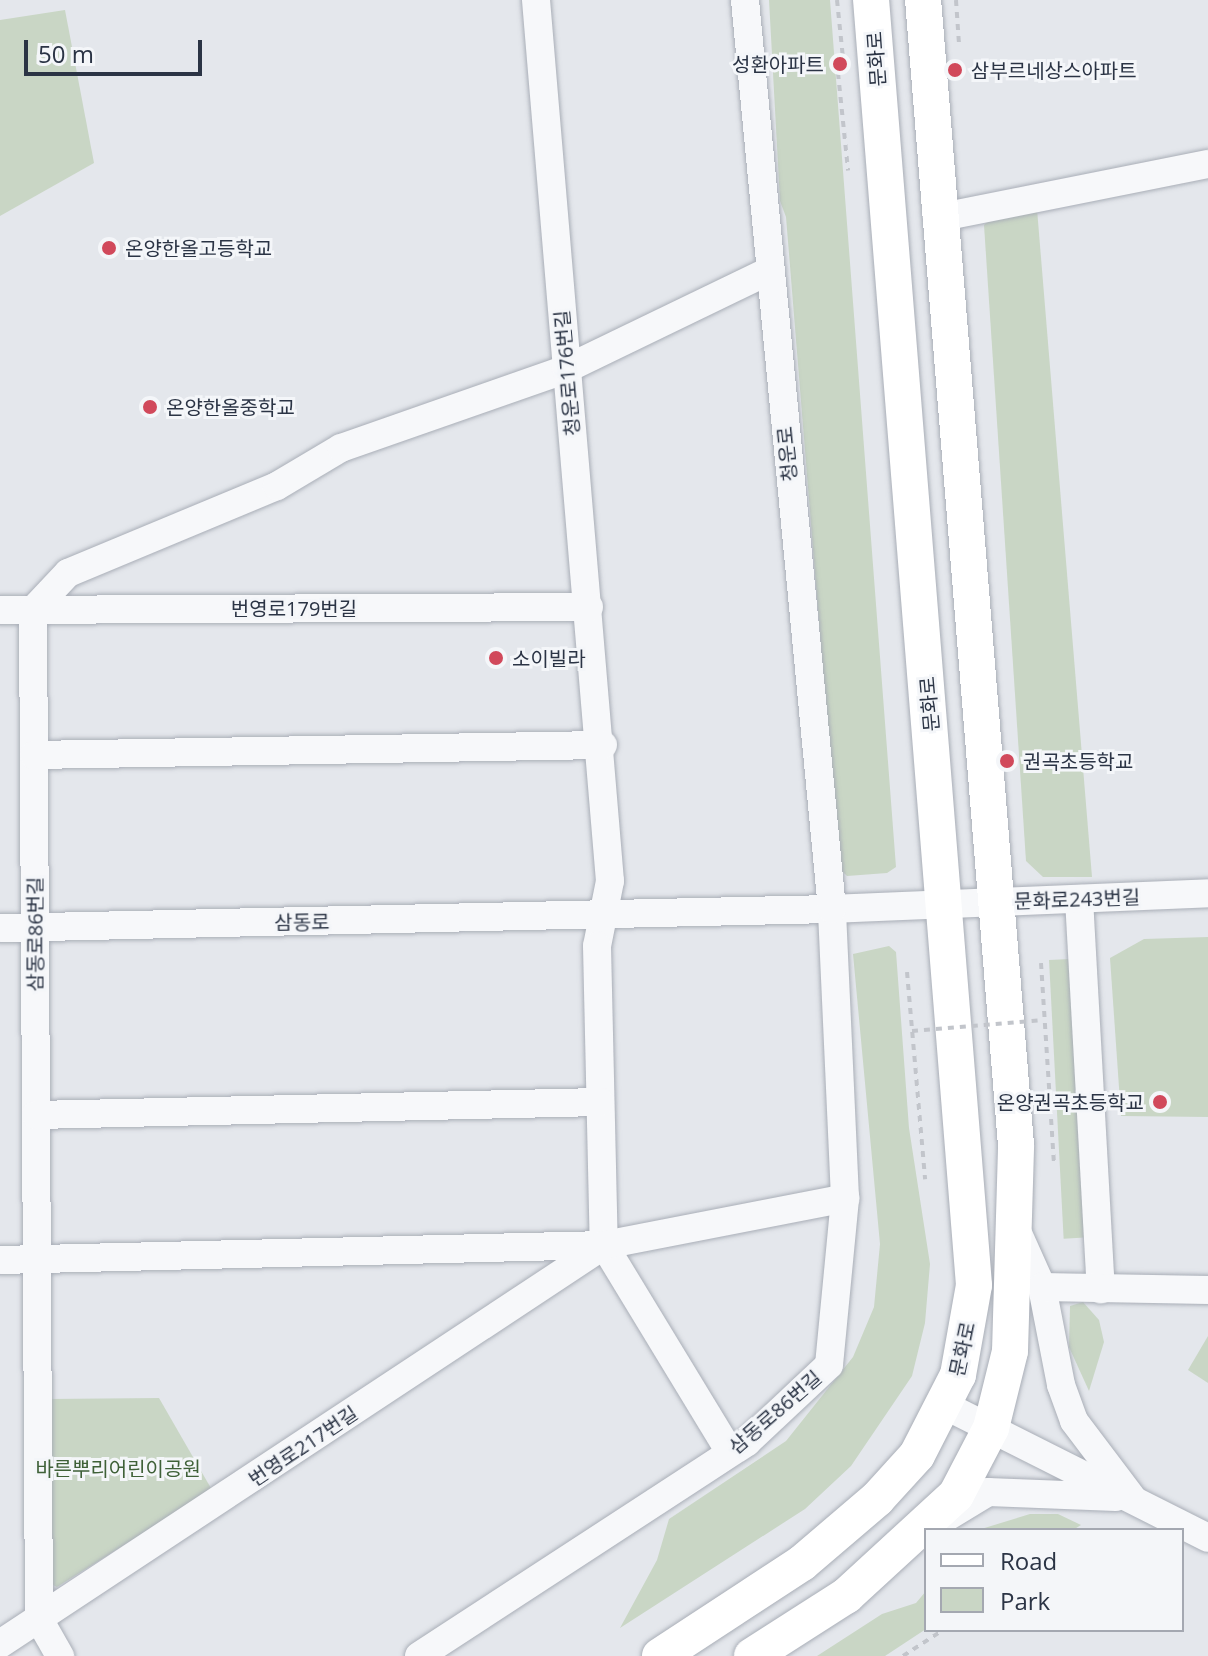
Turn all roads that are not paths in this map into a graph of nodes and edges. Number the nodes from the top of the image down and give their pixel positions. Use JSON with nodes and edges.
{"nodes":[{"id":1,"x":536,"y":0,"type":"edge"},
{"id":2,"x":745,"y":0,"type":"edge"},
{"id":3,"x":871,"y":0,"type":"edge"},
{"id":4,"x":923,"y":0,"type":"edge"},
{"id":5,"x":1208,"y":164,"type":"edge"},
{"id":6,"x":937,"y":218,"type":"junction"},
{"id":7,"x":769,"y":271,"type":"junction"},
{"id":8,"x":566,"y":369,"type":"junction"},
{"id":9,"x":589,"y":607,"type":"junction"},
{"id":10,"x":0,"y":610,"type":"edge"},
{"id":11,"x":33,"y":610,"type":"junction"},
{"id":12,"x":603,"y":745,"type":"junction"},
{"id":13,"x":34,"y":755,"type":"junction"},
{"id":14,"x":1208,"y":893,"type":"edge"},
{"id":15,"x":1079,"y":899,"type":"junction"},
{"id":16,"x":995,"y":902,"type":"junction"},
{"id":17,"x":946,"y":904,"type":"junction"},
{"id":18,"x":832,"y":909,"type":"junction"},
{"id":19,"x":604,"y":915,"type":"junction"},
{"id":20,"x":0,"y":928,"type":"edge"},
{"id":21,"x":34,"y":929,"type":"junction"},
{"id":22,"x":600,"y":1102,"type":"junction"},
{"id":23,"x":36,"y":1115,"type":"junction"},
{"id":24,"x":845,"y":1198,"type":"junction"},
{"id":25,"x":1015,"y":1228,"type":"junction"},
{"id":26,"x":604,"y":1245,"type":"junction"},
{"id":27,"x":36,"y":1259,"type":"junction"},
{"id":28,"x":0,"y":1260,"type":"edge"},
{"id":29,"x":1042,"y":1287,"type":"junction"},
{"id":30,"x":1101,"y":1289,"type":"junction"},
{"id":31,"x":1208,"y":1290,"type":"edge"},
{"id":32,"x":946,"y":1406,"type":"junction"},
{"id":33,"x":991,"y":1428,"type":"junction"},
{"id":34,"x":730,"y":1452,"type":"junction"},
{"id":35,"x":1133,"y":1499,"type":"junction"},
{"id":36,"x":929,"y":1528,"type":"edge"},
{"id":37,"x":924,"y":1531,"type":"edge"},
{"id":38,"x":1208,"y":1538,"type":"edge"},
{"id":39,"x":904,"y":1543,"type":"junction"},
{"id":40,"x":39,"y":1619,"type":"junction"},
{"id":41,"x":0,"y":1644,"type":"edge"},
{"id":42,"x":60,"y":1656,"type":"edge"},
{"id":43,"x":419,"y":1656,"type":"edge"},
{"id":44,"x":660,"y":1656,"type":"edge"},
{"id":45,"x":752,"y":1656,"type":"edge"}],
"edges":[{"from":1,"to":8,"type":"street","name":"청운로176번길"},
{"from":2,"to":7,"type":"street","name":"청운로"},
{"from":3,"to":17,"type":"main road","name":"문화로"},
{"from":4,"to":6,"type":"main road"},
{"from":5,"to":6,"type":"street"},
{"from":6,"to":16,"type":"main road"},
{"from":7,"to":8,"type":"street"},
{"from":7,"to":18,"type":"street","name":"청운로"},
{"from":8,"to":9,"type":"street","name":"청운로176번길"},
{"from":8,"to":11,"type":"street"},
{"from":9,"to":11,"type":"street","name":"번영로179번길"},
{"from":9,"to":12,"type":"street","name":"청운로176번길"},
{"from":10,"to":11,"type":"street","name":"번영로179번길"},
{"from":11,"to":13,"type":"street","name":"삼동로86번길"},
{"from":12,"to":13,"type":"street"},
{"from":12,"to":19,"type":"street","name":"청운로176번길"},
{"from":13,"to":21,"type":"street","name":"삼동로86번길"},
{"from":14,"to":15,"type":"street","name":"문화로243번길"},
{"from":15,"to":16,"type":"street","name":"문화로243번길"},
{"from":15,"to":30,"type":"street"},
{"from":16,"to":17,"type":"street","name":"문화로243번길"},
{"from":16,"to":25,"type":"main road"},
{"from":17,"to":18,"type":"street","name":"삼동로"},
{"from":17,"to":32,"type":"main road","name":"문화로"},
{"from":18,"to":19,"type":"street","name":"삼동로"},
{"from":18,"to":24,"type":"street","name":"삼동로86번길"},
{"from":19,"to":21,"type":"street","name":"삼동로"},
{"from":19,"to":22,"type":"street"},
{"from":20,"to":21,"type":"street","name":"삼동로"},
{"from":21,"to":23,"type":"street","name":"삼동로86번길"},
{"from":22,"to":23,"type":"street"},
{"from":22,"to":26,"type":"street"},
{"from":23,"to":27,"type":"street","name":"삼동로86번길"},
{"from":24,"to":26,"type":"street"},
{"from":24,"to":34,"type":"street","name":"삼동로86번길"},
{"from":25,"to":29,"type":"street"},
{"from":25,"to":33,"type":"main road"},
{"from":26,"to":27,"type":"street"},
{"from":26,"to":34,"type":"street"},
{"from":26,"to":40,"type":"street","name":"번영로217번길"},
{"from":27,"to":28,"type":"street"},
{"from":27,"to":40,"type":"street","name":"삼동로86번길"},
{"from":29,"to":30,"type":"street"},
{"from":29,"to":35,"type":"street"},
{"from":30,"to":31,"type":"street"},
{"from":32,"to":33,"type":"street"},
{"from":32,"to":44,"type":"main road","name":"문화로"},
{"from":33,"to":35,"type":"street"},
{"from":33,"to":39,"type":"main road"},
{"from":34,"to":43,"type":"street","name":"삼동로86번길"},
{"from":35,"to":36,"type":"street"},
{"from":35,"to":38,"type":"street"},
{"from":37,"to":39,"type":"street"},
{"from":39,"to":45,"type":"main road"},
{"from":40,"to":41,"type":"street","name":"번영로217번길"},
{"from":40,"to":42,"type":"street","name":"삼동로86번길"}]}
